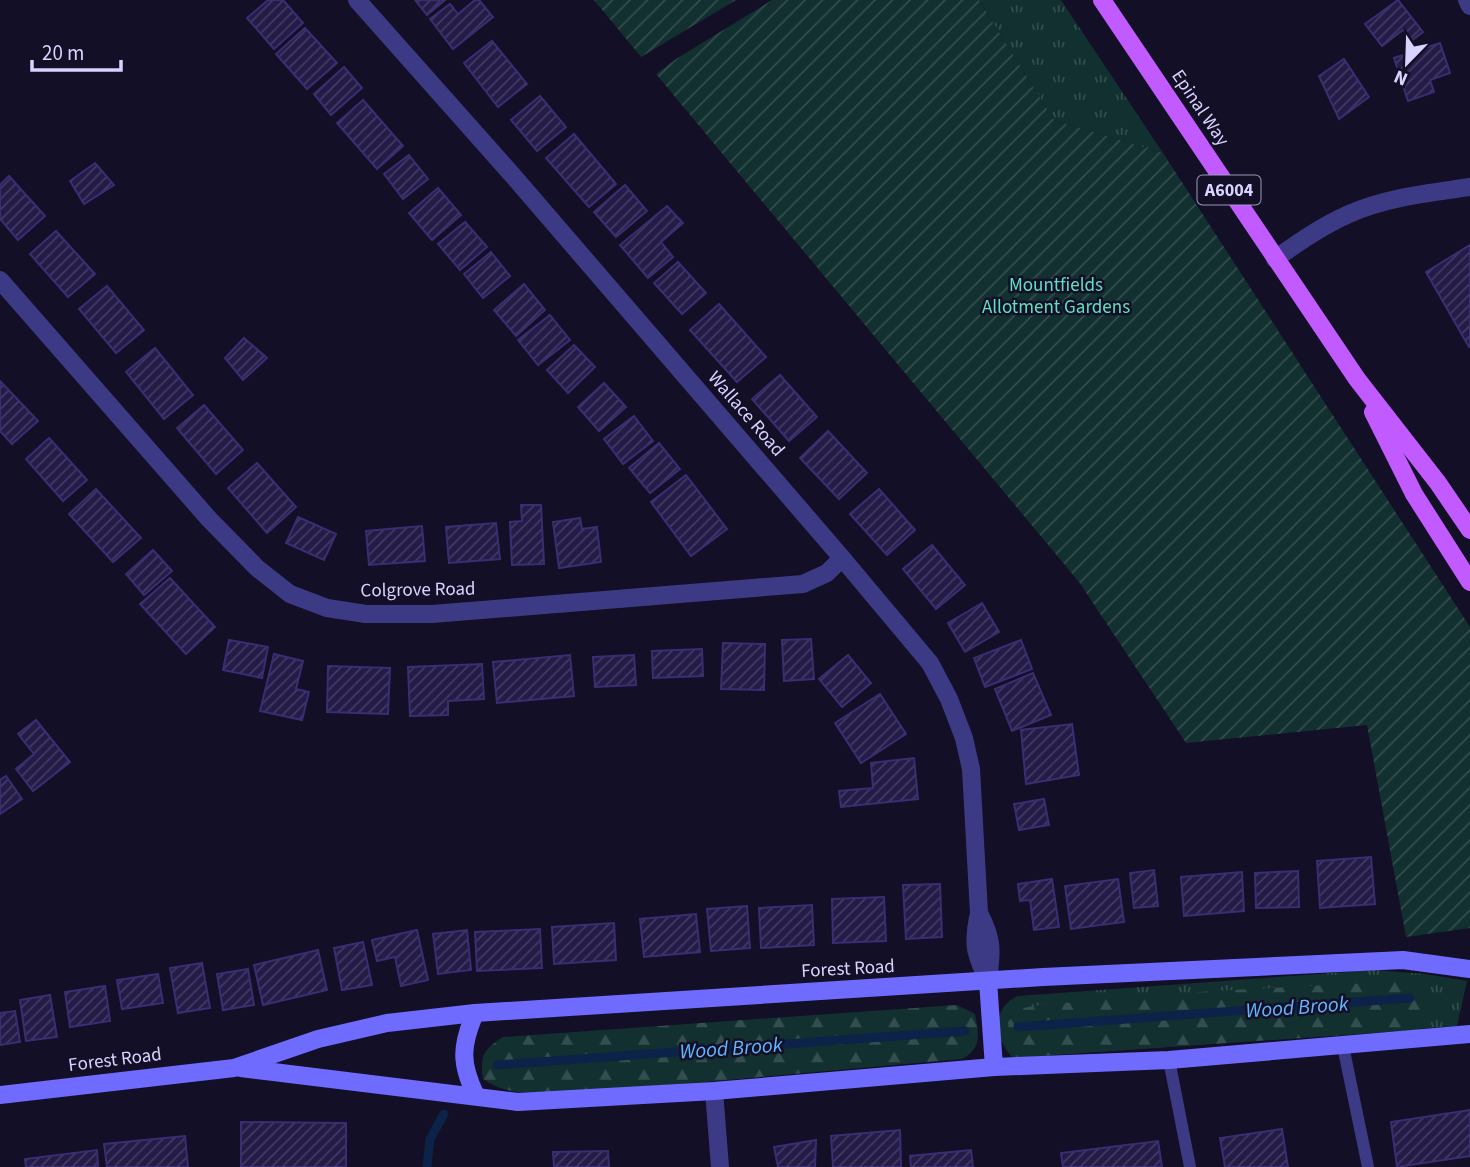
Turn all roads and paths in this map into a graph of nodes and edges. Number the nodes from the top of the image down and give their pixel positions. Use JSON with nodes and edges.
{"nodes":[{"id":1,"x":357,"y":0,"type":"edge"},
{"id":2,"x":1102,"y":0,"type":"edge"},
{"id":3,"x":1466,"y":0,"type":"edge"},
{"id":4,"x":1470,"y":6,"type":"edge"},
{"id":5,"x":1470,"y":187,"type":"edge"},
{"id":6,"x":1275,"y":259,"type":"junction"},
{"id":7,"x":0,"y":280,"type":"edge"},
{"id":8,"x":1357,"y":379,"type":"junction"},
{"id":9,"x":1470,"y":530,"type":"edge"},
{"id":10,"x":842,"y":558,"type":"junction"},
{"id":11,"x":1470,"y":582,"type":"edge"},
{"id":12,"x":1470,"y":969,"type":"edge"},
{"id":13,"x":988,"y":981,"type":"junction"},
{"id":14,"x":475,"y":1013,"type":"junction"},
{"id":15,"x":1470,"y":1034,"type":"edge"},
{"id":16,"x":1343,"y":1046,"type":"junction"},
{"id":17,"x":1169,"y":1060,"type":"junction"},
{"id":18,"x":994,"y":1067,"type":"junction"},
{"id":19,"x":234,"y":1068,"type":"junction"},
{"id":20,"x":714,"y":1091,"type":"junction"},
{"id":21,"x":0,"y":1095,"type":"edge"},
{"id":22,"x":476,"y":1096,"type":"junction"},
{"id":23,"x":720,"y":1167,"type":"edge"},
{"id":24,"x":1190,"y":1167,"type":"edge"},
{"id":25,"x":1368,"y":1167,"type":"edge"}],
"edges":[{"from":1,"to":10,"type":"street","name":"Wallace Road"},
{"from":2,"to":6,"type":"main road","name":"Epinal Way","number":"A6004"},
{"from":3,"to":4,"type":"street"},
{"from":5,"to":6,"type":"street"},
{"from":6,"to":8,"type":"main road","name":"Epinal Way","number":"A6004"},
{"from":7,"to":10,"type":"street","name":"Colgrove Road"},
{"from":8,"to":9,"type":"main road","name":"Epinal Way","number":"A6004"},
{"from":8,"to":11,"type":"main road","name":"Epinal Way","number":"A6004"},
{"from":10,"to":13,"type":"street","name":"Wallace Road"},
{"from":12,"to":13,"type":"main road","name":"Forest Road"},
{"from":13,"to":14,"type":"main road","name":"Forest Road"},
{"from":13,"to":18,"type":"main road"},
{"from":14,"to":19,"type":"main road","name":"Forest Road"},
{"from":14,"to":22,"type":"main road"},
{"from":15,"to":16,"type":"main road","name":"Forest Road"},
{"from":16,"to":17,"type":"main road","name":"Forest Road"},
{"from":16,"to":25,"type":"lane"},
{"from":17,"to":18,"type":"main road","name":"Forest Road"},
{"from":17,"to":24,"type":"lane"},
{"from":18,"to":20,"type":"main road","name":"Forest Road"},
{"from":19,"to":21,"type":"main road","name":"Forest Road"},
{"from":19,"to":22,"type":"main road","name":"Forest Road"},
{"from":20,"to":22,"type":"main road","name":"Forest Road"},
{"from":20,"to":23,"type":"street"}]}
